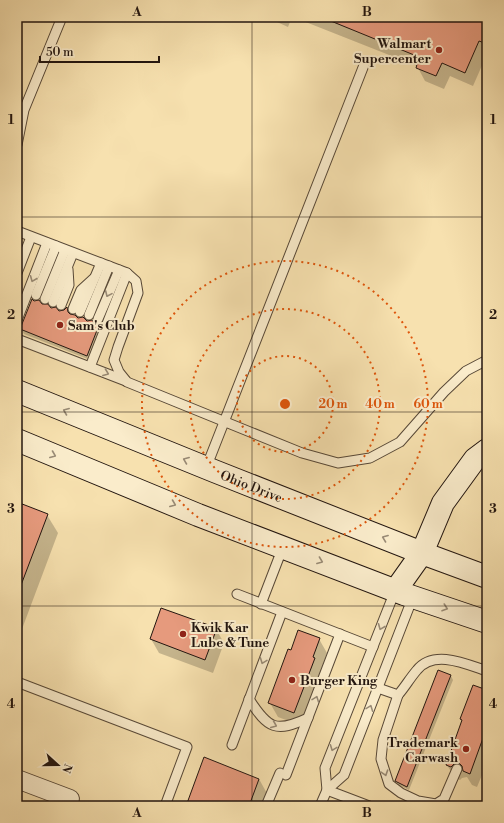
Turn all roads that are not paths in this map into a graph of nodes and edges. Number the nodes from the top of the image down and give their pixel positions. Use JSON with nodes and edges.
{"nodes":[{"id":1,"x":62,"y":17,"type":"edge"},
{"id":2,"x":364,"y":65,"type":"dead end"},
{"id":3,"x":17,"y":145,"type":"edge"},
{"id":4,"x":17,"y":232,"type":"edge"},
{"id":5,"x":31,"y":237,"type":"junction"},
{"id":6,"x":51,"y":244,"type":"junction"},
{"id":7,"x":69,"y":251,"type":"junction"},
{"id":8,"x":105,"y":265,"type":"junction"},
{"id":9,"x":123,"y":272,"type":"junction"},
{"id":10,"x":17,"y":273,"type":"edge"},
{"id":11,"x":49,"y":300,"type":"junction"},
{"id":12,"x":85,"y":314,"type":"junction"},
{"id":13,"x":17,"y":320,"type":"edge"},
{"id":14,"x":28,"y":343,"type":"edge"},
{"id":15,"x":487,"y":360,"type":"edge"},
{"id":16,"x":90,"y":367,"type":"junction"},
{"id":17,"x":127,"y":382,"type":"junction"},
{"id":18,"x":17,"y":391,"type":"edge"},
{"id":19,"x":224,"y":421,"type":"junction"},
{"id":20,"x":17,"y":440,"type":"edge"},
{"id":21,"x":487,"y":450,"type":"edge"},
{"id":22,"x":206,"y":468,"type":"junction"},
{"id":23,"x":283,"y":547,"type":"junction"},
{"id":24,"x":422,"y":553,"type":"junction"},
{"id":25,"x":487,"y":577,"type":"edge"},
{"id":26,"x":237,"y":594,"type":"dead end"},
{"id":27,"x":404,"y":594,"type":"junction"},
{"id":28,"x":261,"y":604,"type":"junction"},
{"id":29,"x":282,"y":612,"type":"junction"},
{"id":30,"x":487,"y":622,"type":"edge"},
{"id":31,"x":340,"y":634,"type":"junction"},
{"id":32,"x":373,"y":647,"type":"junction"},
{"id":33,"x":487,"y":671,"type":"edge"},
{"id":34,"x":17,"y":682,"type":"edge"},
{"id":35,"x":378,"y":688,"type":"junction"},
{"id":36,"x":398,"y":695,"type":"junction"},
{"id":37,"x":249,"y":699,"type":"junction"},
{"id":38,"x":308,"y":718,"type":"junction"},
{"id":39,"x":232,"y":745,"type":"dead end"},
{"id":40,"x":457,"y":769,"type":"dead end"},
{"id":41,"x":17,"y":779,"type":"edge"},
{"id":42,"x":327,"y":790,"type":"junction"},
{"id":43,"x":69,"y":803,"type":"edge"},
{"id":44,"x":165,"y":806,"type":"edge"},
{"id":45,"x":266,"y":806,"type":"edge"},
{"id":46,"x":320,"y":806,"type":"edge"},
{"id":47,"x":369,"y":806,"type":"edge"}],
"edges":[{"from":1,"to":3,"type":"lane"},
{"from":2,"to":19,"type":"lane"},
{"from":4,"to":5,"type":"lane"},
{"from":5,"to":6,"type":"lane"},
{"from":5,"to":10,"type":"lane"},
{"from":6,"to":7,"type":"lane"},
{"from":6,"to":11,"type":"lane"},
{"from":6,"to":13,"type":"lane","one_way":true},
{"from":7,"to":8,"type":"lane"},
{"from":7,"to":11,"type":"lane"},
{"from":7,"to":11,"type":"lane"},
{"from":8,"to":9,"type":"lane"},
{"from":8,"to":12,"type":"lane"},
{"from":8,"to":12,"type":"lane"},
{"from":9,"to":12,"type":"lane","one_way":true},
{"from":9,"to":16,"type":"lane"},
{"from":9,"to":17,"type":"lane"},
{"from":14,"to":14,"type":"lane"},
{"from":14,"to":16,"type":"lane"},
{"from":15,"to":19,"type":"lane"},
{"from":16,"to":17,"type":"lane","one_way":true},
{"from":17,"to":19,"type":"lane"},
{"from":22,"to":18,"type":"main road","name":"Ohio Drive","one_way":true},
{"from":19,"to":22,"type":"lane"},
{"from":20,"to":23,"type":"main road","one_way":true},
{"from":21,"to":24,"type":"main road"},
{"from":24,"to":22,"type":"main road","name":"Ohio Drive","one_way":true},
{"from":23,"to":27,"type":"main road","one_way":true},
{"from":23,"to":28,"type":"lane"},
{"from":24,"to":25,"type":"main road","name":"Ohio Drive"},
{"from":24,"to":27,"type":"main road"},
{"from":26,"to":28,"type":"lane"},
{"from":27,"to":30,"type":"main road","one_way":true},
{"from":27,"to":32,"type":"lane","one_way":true},
{"from":27,"to":35,"type":"lane"},
{"from":28,"to":29,"type":"lane"},
{"from":29,"to":31,"type":"lane"},
{"from":29,"to":37,"type":"lane","one_way":true},
{"from":31,"to":32,"type":"lane"},
{"from":38,"to":31,"type":"lane","one_way":true},
{"from":32,"to":42,"type":"lane","one_way":true},
{"from":33,"to":36,"type":"lane"},
{"from":34,"to":44,"type":"lane"},
{"from":35,"to":36,"type":"lane"},
{"from":42,"to":35,"type":"lane","one_way":true},
{"from":36,"to":40,"type":"lane","one_way":true},
{"from":37,"to":38,"type":"lane","one_way":true},
{"from":37,"to":39,"type":"lane"},
{"from":38,"to":45,"type":"lane"},
{"from":41,"to":43,"type":"street"},
{"from":42,"to":46,"type":"lane"},
{"from":42,"to":47,"type":"lane"}]}
